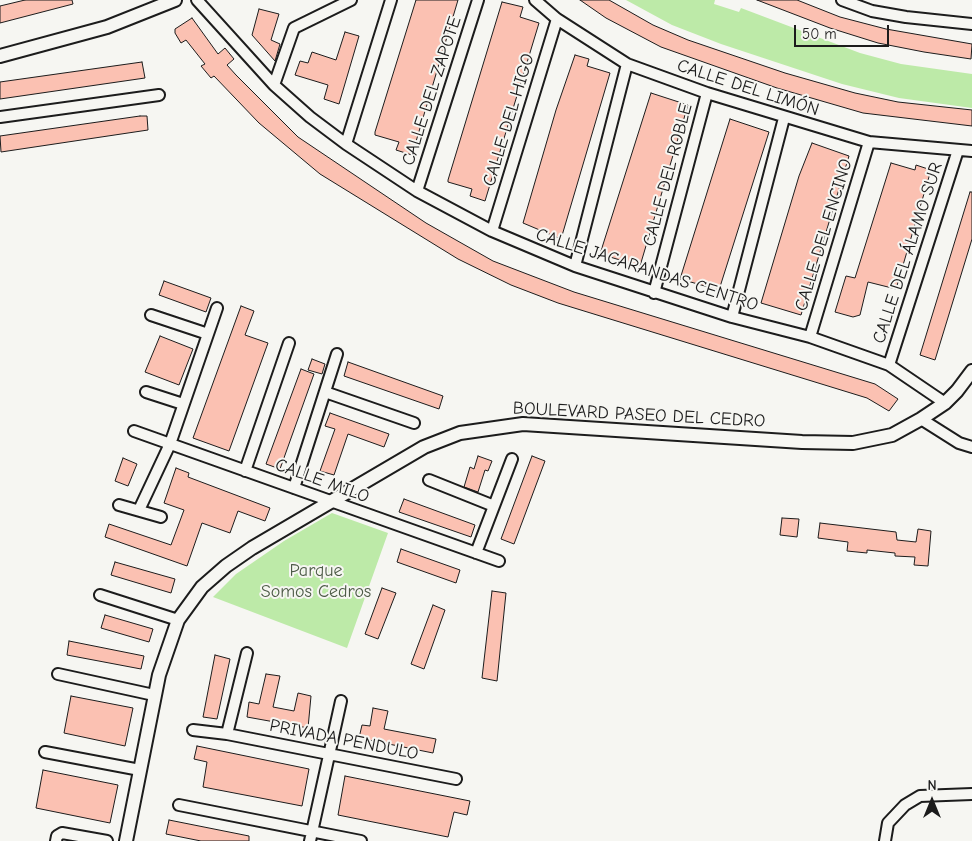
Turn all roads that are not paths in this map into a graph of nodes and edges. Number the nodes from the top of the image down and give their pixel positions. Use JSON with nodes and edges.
{"nodes":[{"id":1,"x":175,"y":0,"type":"edge"},
{"id":2,"x":197,"y":0,"type":"edge"},
{"id":3,"x":351,"y":0,"type":"edge"},
{"id":4,"x":391,"y":0,"type":"edge"},
{"id":5,"x":478,"y":0,"type":"edge"},
{"id":6,"x":535,"y":0,"type":"edge"},
{"id":7,"x":842,"y":0,"type":"edge"},
{"id":8,"x":557,"y":19,"type":"junction"},
{"id":9,"x":972,"y":24,"type":"edge"},
{"id":10,"x":0,"y":56,"type":"edge"},
{"id":11,"x":627,"y":64,"type":"junction"},
{"id":12,"x":274,"y":85,"type":"junction"},
{"id":13,"x":706,"y":93,"type":"junction"},
{"id":14,"x":159,"y":95,"type":"dead end"},
{"id":15,"x":0,"y":117,"type":"edge"},
{"id":16,"x":784,"y":118,"type":"junction"},
{"id":17,"x":869,"y":142,"type":"junction"},
{"id":18,"x":346,"y":144,"type":"junction"},
{"id":19,"x":958,"y":150,"type":"junction"},
{"id":20,"x":972,"y":151,"type":"edge"},
{"id":21,"x":417,"y":191,"type":"junction"},
{"id":22,"x":492,"y":231,"type":"junction"},
{"id":23,"x":575,"y":266,"type":"junction"},
{"id":24,"x":654,"y":293,"type":"junction"},
{"id":25,"x":217,"y":308,"type":"dead end"},
{"id":26,"x":151,"y":315,"type":"dead end"},
{"id":27,"x":732,"y":317,"type":"junction"},
{"id":28,"x":208,"y":334,"type":"junction"},
{"id":29,"x":810,"y":337,"type":"junction"},
{"id":30,"x":289,"y":343,"type":"dead end"},
{"id":31,"x":337,"y":354,"type":"dead end"},
{"id":32,"x":889,"y":365,"type":"junction"},
{"id":33,"x":972,"y":371,"type":"edge"},
{"id":34,"x":146,"y":392,"type":"dead end"},
{"id":35,"x":325,"y":392,"type":"junction"},
{"id":36,"x":945,"y":403,"type":"junction"},
{"id":37,"x":183,"y":404,"type":"junction"},
{"id":38,"x":922,"y":419,"type":"junction"},
{"id":39,"x":414,"y":423,"type":"dead end"},
{"id":40,"x":134,"y":431,"type":"dead end"},
{"id":41,"x":170,"y":444,"type":"junction"},
{"id":42,"x":972,"y":447,"type":"edge"},
{"id":43,"x":512,"y":459,"type":"dead end"},
{"id":44,"x":245,"y":471,"type":"junction"},
{"id":45,"x":429,"y":480,"type":"dead end"},
{"id":46,"x":294,"y":488,"type":"junction"},
{"id":47,"x":331,"y":502,"type":"junction"},
{"id":48,"x":119,"y":505,"type":"dead end"},
{"id":49,"x":494,"y":506,"type":"junction"},
{"id":50,"x":139,"y":510,"type":"junction"},
{"id":51,"x":161,"y":517,"type":"dead end"},
{"id":52,"x":476,"y":554,"type":"junction"},
{"id":53,"x":499,"y":562,"type":"dead end"},
{"id":54,"x":100,"y":595,"type":"dead end"},
{"id":55,"x":178,"y":620,"type":"junction"},
{"id":56,"x":247,"y":653,"type":"dead end"},
{"id":57,"x":58,"y":674,"type":"dead end"},
{"id":58,"x":154,"y":695,"type":"junction"},
{"id":59,"x":341,"y":701,"type":"dead end"},
{"id":60,"x":193,"y":730,"type":"dead end"},
{"id":61,"x":226,"y":734,"type":"junction"},
{"id":62,"x":45,"y":752,"type":"dead end"},
{"id":63,"x":329,"y":755,"type":"junction"},
{"id":64,"x":140,"y":770,"type":"junction"},
{"id":65,"x":456,"y":779,"type":"dead end"},
{"id":66,"x":972,"y":794,"type":"edge"},
{"id":67,"x":180,"y":806,"type":"dead end"},
{"id":68,"x":311,"y":836,"type":"edge"},
{"id":69,"x":56,"y":841,"type":"edge"},
{"id":70,"x":107,"y":841,"type":"edge"},
{"id":71,"x":126,"y":841,"type":"edge"},
{"id":72,"x":361,"y":841,"type":"edge"},
{"id":73,"x":885,"y":841,"type":"edge"}],
"edges":[{"from":1,"to":10,"type":"street"},
{"from":2,"to":12,"type":"street","name":"CALLE JACARANDAS CENTRO"},
{"from":3,"to":12,"type":"street"},
{"from":4,"to":18,"type":"street"},
{"from":5,"to":21,"type":"street","name":"CALLE DEL ZAPOTE"},
{"from":6,"to":8,"type":"street","name":"CALLE DEL LIMÓN"},
{"from":7,"to":9,"type":"street"},
{"from":8,"to":11,"type":"street","name":"CALLE DEL LIMÓN"},
{"from":8,"to":22,"type":"street","name":"CALLE DEL HIGO"},
{"from":11,"to":13,"type":"street","name":"CALLE DEL LIMÓN"},
{"from":11,"to":23,"type":"street"},
{"from":12,"to":18,"type":"street","name":"CALLE JACARANDAS CENTRO"},
{"from":13,"to":16,"type":"street","name":"CALLE DEL LIMÓN"},
{"from":13,"to":24,"type":"street","name":"CALLE DEL ROBLE"},
{"from":14,"to":15,"type":"street"},
{"from":16,"to":17,"type":"street","name":"CALLE DEL LIMÓN"},
{"from":16,"to":27,"type":"street"},
{"from":17,"to":19,"type":"street","name":"CALLE DEL LIMÓN"},
{"from":17,"to":29,"type":"street","name":"CALLE DEL ENCINO"},
{"from":18,"to":21,"type":"street","name":"CALLE JACARANDAS CENTRO"},
{"from":19,"to":20,"type":"street","name":"CALLE DEL LIMÓN"},
{"from":19,"to":32,"type":"street","name":"CALLE DEL ÁLAMO SUR"},
{"from":21,"to":22,"type":"street","name":"CALLE JACARANDAS CENTRO"},
{"from":22,"to":23,"type":"street","name":"CALLE JACARANDAS CENTRO"},
{"from":23,"to":24,"type":"street","name":"CALLE JACARANDAS CENTRO"},
{"from":24,"to":27,"type":"street","name":"CALLE JACARANDAS CENTRO"},
{"from":25,"to":28,"type":"street"},
{"from":26,"to":28,"type":"street"},
{"from":27,"to":29,"type":"street","name":"CALLE JACARANDAS CENTRO"},
{"from":28,"to":37,"type":"street"},
{"from":29,"to":32,"type":"street","name":"CALLE JACARANDAS CENTRO"},
{"from":30,"to":44,"type":"street"},
{"from":31,"to":35,"type":"street"},
{"from":32,"to":36,"type":"street","name":"CALLE JACARANDAS CENTRO"},
{"from":33,"to":36,"type":"street","name":"BOULEVARD PASEO DEL CEDRO"},
{"from":34,"to":37,"type":"street"},
{"from":35,"to":39,"type":"street"},
{"from":35,"to":46,"type":"street"},
{"from":36,"to":38,"type":"street","name":"BOULEVARD PASEO DEL CEDRO"},
{"from":37,"to":41,"type":"street"},
{"from":38,"to":42,"type":"street"},
{"from":38,"to":47,"type":"street","name":"BOULEVARD PASEO DEL CEDRO"},
{"from":40,"to":41,"type":"street","name":"CALLE MILO"},
{"from":41,"to":44,"type":"street","name":"CALLE MILO"},
{"from":41,"to":50,"type":"street"},
{"from":43,"to":49,"type":"street"},
{"from":44,"to":46,"type":"street","name":"CALLE MILO"},
{"from":45,"to":49,"type":"street"},
{"from":46,"to":47,"type":"street","name":"CALLE MILO"},
{"from":47,"to":52,"type":"street","name":"CALLE MILO"},
{"from":47,"to":55,"type":"street","name":"BOULEVARD PASEO DEL CEDRO"},
{"from":48,"to":50,"type":"street"},
{"from":49,"to":52,"type":"street"},
{"from":50,"to":51,"type":"street"},
{"from":52,"to":53,"type":"street","name":"CALLE MILO"},
{"from":54,"to":55,"type":"street"},
{"from":55,"to":58,"type":"street","name":"BOULEVARD PASEO DEL CEDRO"},
{"from":56,"to":61,"type":"street"},
{"from":57,"to":58,"type":"street"},
{"from":58,"to":64,"type":"street","name":"BOULEVARD PASEO DEL CEDRO"},
{"from":59,"to":63,"type":"street"},
{"from":60,"to":61,"type":"street","name":"PRIVADA PENDULO"},
{"from":61,"to":63,"type":"street","name":"PRIVADA PENDULO"},
{"from":62,"to":64,"type":"street"},
{"from":63,"to":65,"type":"street","name":"PRIVADA PENDULO"},
{"from":63,"to":68,"type":"street"},
{"from":64,"to":71,"type":"street","name":"BOULEVARD PASEO DEL CEDRO"},
{"from":66,"to":73,"type":"street"},
{"from":67,"to":68,"type":"street"},
{"from":68,"to":72,"type":"street"},
{"from":69,"to":70,"type":"street"}]}
